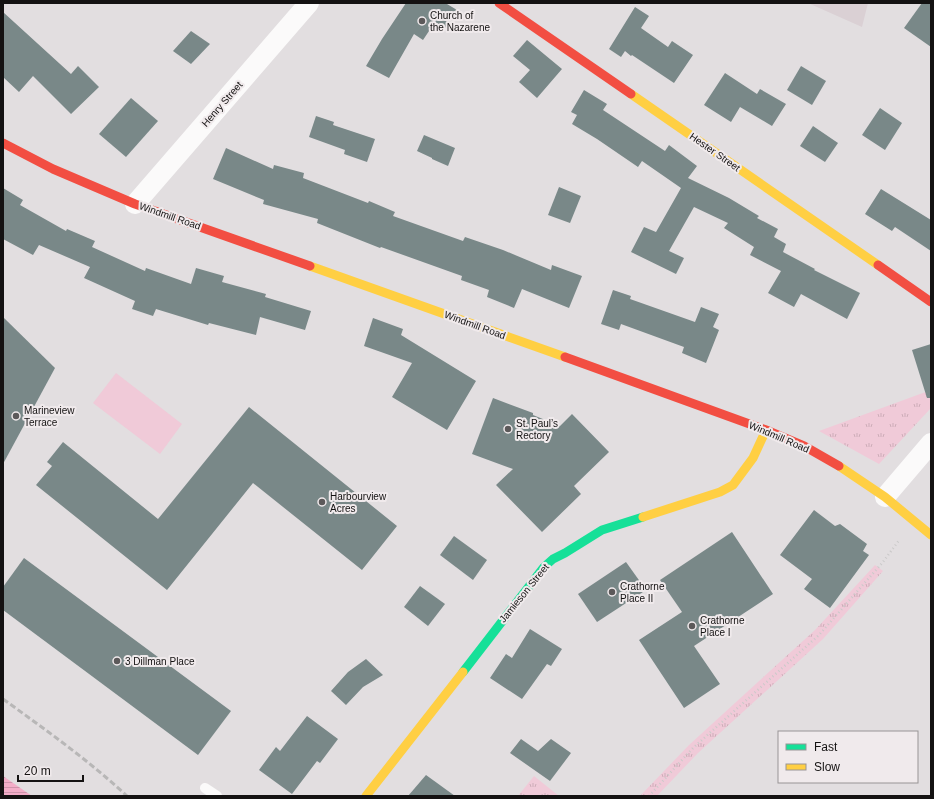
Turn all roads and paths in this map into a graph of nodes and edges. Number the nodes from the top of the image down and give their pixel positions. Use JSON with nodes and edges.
{"nodes":[{"id":1,"x":309,"y":3,"type":"edge"},
{"id":2,"x":499,"y":3,"type":"edge"},
{"id":3,"x":3,"y":143,"type":"edge"},
{"id":4,"x":135,"y":204,"type":"junction"},
{"id":5,"x":931,"y":302,"type":"edge"},
{"id":6,"x":766,"y":430,"type":"junction"},
{"id":7,"x":931,"y":444,"type":"edge"},
{"id":8,"x":885,"y":497,"type":"junction"},
{"id":9,"x":914,"y":521,"type":"junction"},
{"id":10,"x":931,"y":535,"type":"edge"},
{"id":11,"x":205,"y":788,"type":"dead end"},
{"id":12,"x":217,"y":796,"type":"edge"},
{"id":13,"x":366,"y":796,"type":"edge"},
{"id":14,"x":648,"y":796,"type":"edge"}],
"edges":[{"from":1,"to":4,"type":"street","name":"Henry Street"},
{"from":2,"to":5,"type":"street","name":"Hester Street"},
{"from":3,"to":4,"type":"street","name":"Windmill Road"},
{"from":4,"to":6,"type":"street","name":"Windmill Road"},
{"from":6,"to":8,"type":"street","name":"Windmill Road"},
{"from":6,"to":13,"type":"street","name":"Jamieson Street"},
{"from":7,"to":8,"type":"street"},
{"from":8,"to":9,"type":"street","name":"Windmill Road"},
{"from":9,"to":10,"type":"street","name":"Windmill Road"},
{"from":9,"to":14,"type":"path"},
{"from":11,"to":12,"type":"lane"}]}
